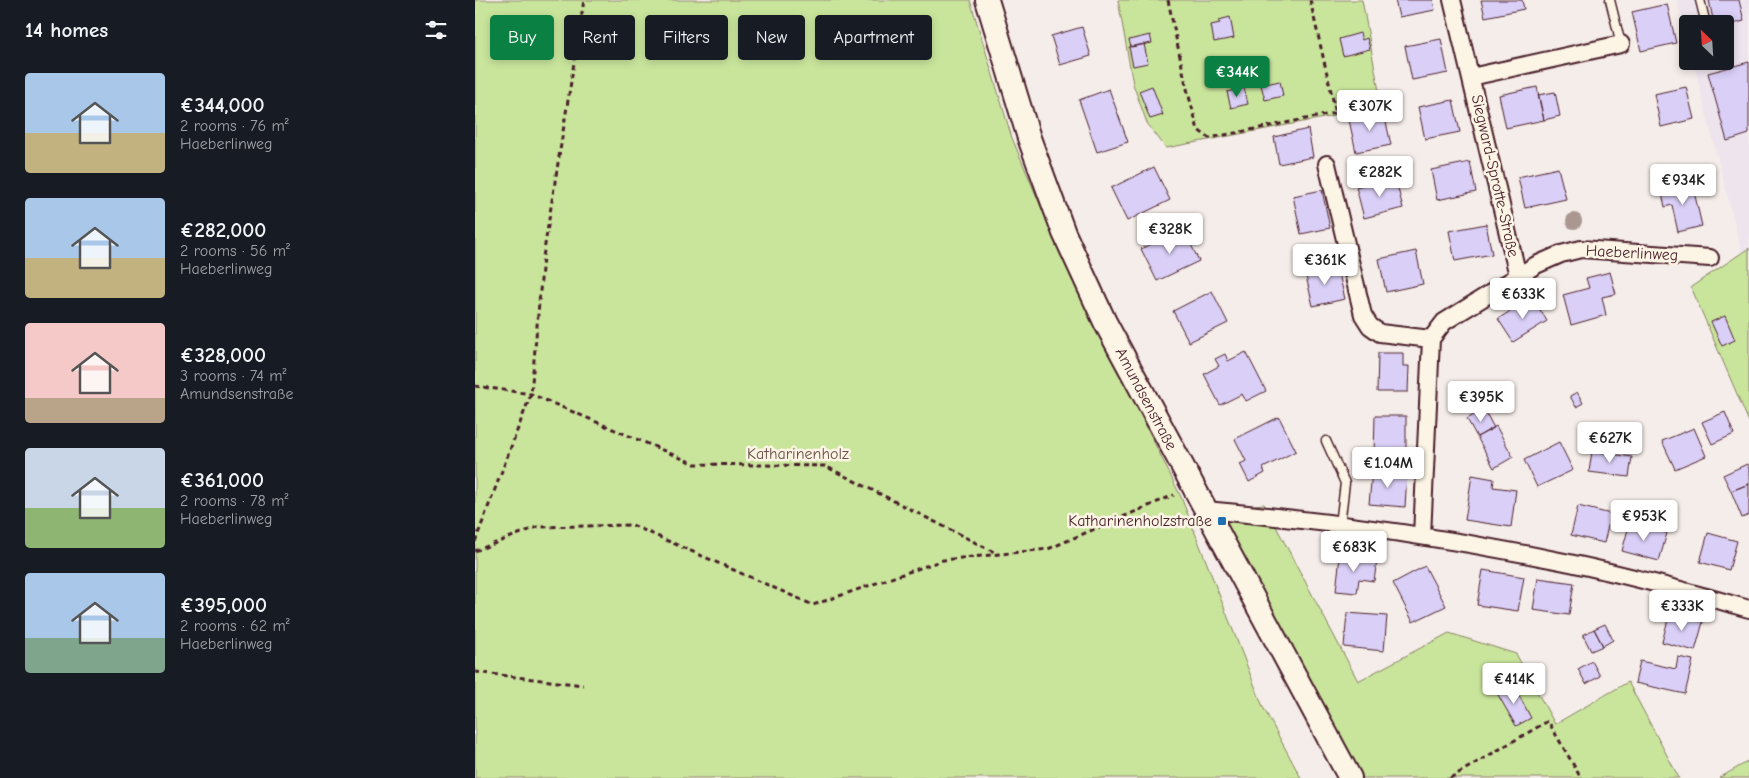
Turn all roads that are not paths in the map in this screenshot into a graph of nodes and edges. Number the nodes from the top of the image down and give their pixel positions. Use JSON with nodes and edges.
{"nodes":[{"id":1,"x":987,"y":0,"type":"edge"},
{"id":2,"x":1452,"y":0,"type":"edge"},
{"id":3,"x":1611,"y":0,"type":"edge"},
{"id":4,"x":1701,"y":0,"type":"edge"},
{"id":5,"x":1704,"y":15,"type":"edge"},
{"id":6,"x":1621,"y":44,"type":"joint"},
{"id":7,"x":1471,"y":77,"type":"junction"},
{"id":8,"x":1327,"y":164,"type":"dead end"},
{"id":9,"x":1710,"y":258,"type":"dead end"},
{"id":10,"x":1518,"y":276,"type":"junction"},
{"id":11,"x":1431,"y":339,"type":"junction"},
{"id":12,"x":1326,"y":441,"type":"dead end"},
{"id":13,"x":1205,"y":510,"type":"junction"},
{"id":14,"x":1339,"y":525,"type":"junction"},
{"id":15,"x":1422,"y":536,"type":"junction"},
{"id":16,"x":1749,"y":609,"type":"edge"},
{"id":17,"x":1350,"y":778,"type":"edge"}],
"edges":[{"from":1,"to":13,"type":"street","name":"Amundsenstraße"},
{"from":2,"to":7,"type":"street","name":"Siegward-Sprotte-Straße"},
{"from":3,"to":6,"type":"lane"},
{"from":4,"to":5,"type":"lane"},
{"from":6,"to":7,"type":"street","name":"Siegward-Sprotte-Straße"},
{"from":7,"to":10,"type":"street","name":"Siegward-Sprotte-Straße"},
{"from":8,"to":11,"type":"street"},
{"from":9,"to":10,"type":"street","name":"Haeberlinweg"},
{"from":10,"to":11,"type":"street","name":"Haeberlinweg"},
{"from":11,"to":15,"type":"street"},
{"from":12,"to":14,"type":"lane"},
{"from":13,"to":14,"type":"street"},
{"from":13,"to":17,"type":"street","name":"Amundsenstraße"},
{"from":14,"to":15,"type":"street"},
{"from":15,"to":16,"type":"street"}]}
